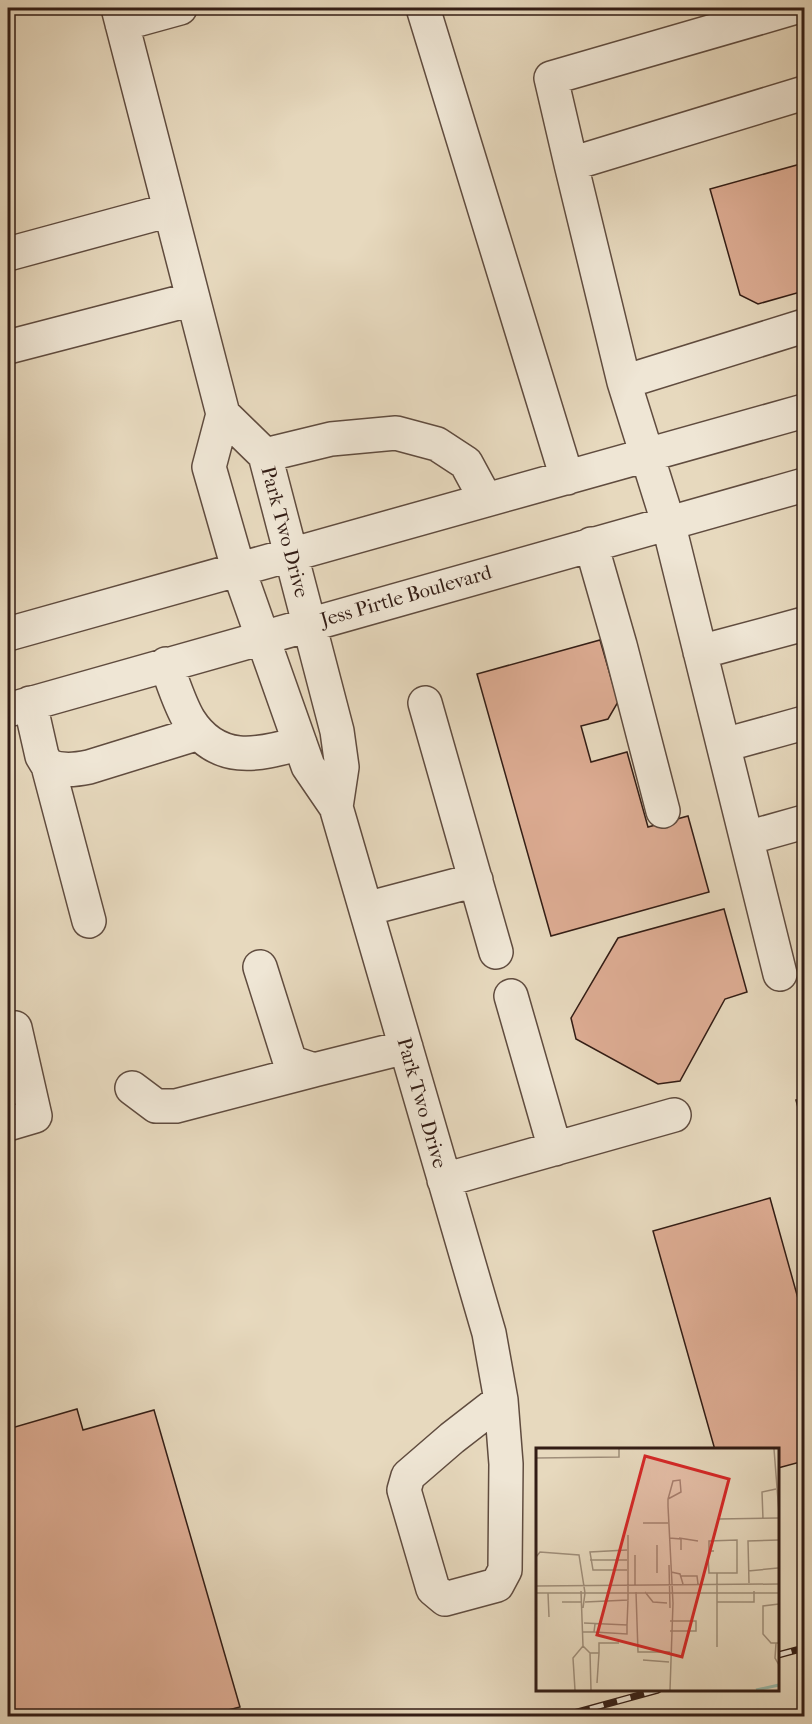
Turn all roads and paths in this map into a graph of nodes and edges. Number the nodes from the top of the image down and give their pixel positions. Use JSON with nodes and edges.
{"nodes":[{"id":1,"x":180,"y":8,"type":"edge"},
{"id":2,"x":423,"y":8,"type":"edge"},
{"id":3,"x":793,"y":8,"type":"edge"},
{"id":4,"x":120,"y":16,"type":"edge"},
{"id":5,"x":804,"y":93,"type":"edge"},
{"id":6,"x":571,"y":164,"type":"junction"},
{"id":7,"x":170,"y":210,"type":"junction"},
{"id":8,"x":8,"y":254,"type":"edge"},
{"id":9,"x":193,"y":299,"type":"junction"},
{"id":10,"x":804,"y":326,"type":"edge"},
{"id":11,"x":8,"y":346,"type":"edge"},
{"id":12,"x":624,"y":382,"type":"junction"},
{"id":13,"x":804,"y":411,"type":"edge"},
{"id":14,"x":223,"y":414,"type":"junction"},
{"id":15,"x":265,"y":455,"type":"junction"},
{"id":16,"x":648,"y":456,"type":"junction"},
{"id":17,"x":567,"y":478,"type":"junction"},
{"id":18,"x":804,"y":485,"type":"edge"},
{"id":19,"x":486,"y":500,"type":"junction"},
{"id":20,"x":668,"y":522,"type":"junction"},
{"id":21,"x":591,"y":544,"type":"junction"},
{"id":22,"x":290,"y":554,"type":"junction"},
{"id":23,"x":238,"y":568,"type":"junction"},
{"id":24,"x":309,"y":624,"type":"junction"},
{"id":25,"x":804,"y":624,"type":"edge"},
{"id":26,"x":8,"y":634,"type":"edge"},
{"id":27,"x":263,"y":637,"type":"junction"},
{"id":28,"x":700,"y":652,"type":"junction"},
{"id":29,"x":166,"y":664,"type":"junction"},
{"id":30,"x":425,"y":703,"type":"dead end"},
{"id":31,"x":19,"y":706,"type":"edge"},
{"id":32,"x":804,"y":723,"type":"edge"},
{"id":33,"x":199,"y":733,"type":"junction"},
{"id":34,"x":300,"y":743,"type":"junction"},
{"id":35,"x":723,"y":745,"type":"junction"},
{"id":36,"x":48,"y":766,"type":"junction"},
{"id":37,"x":336,"y":807,"type":"junction"},
{"id":38,"x":663,"y":811,"type":"dead end"},
{"id":39,"x":804,"y":822,"type":"edge"},
{"id":40,"x":747,"y":838,"type":"junction"},
{"id":41,"x":476,"y":880,"type":"junction"},
{"id":42,"x":366,"y":909,"type":"junction"},
{"id":43,"x":89,"y":921,"type":"dead end"},
{"id":44,"x":496,"y":951,"type":"dead end"},
{"id":45,"x":260,"y":968,"type":"dead end"},
{"id":46,"x":780,"y":974,"type":"dead end"},
{"id":47,"x":511,"y":996,"type":"dead end"},
{"id":48,"x":8,"y":1030,"type":"edge"},
{"id":49,"x":406,"y":1047,"type":"junction"},
{"id":50,"x":314,"y":1070,"type":"junction"},
{"id":51,"x":132,"y":1088,"type":"dead end"},
{"id":52,"x":675,"y":1115,"type":"dead end"},
{"id":53,"x":8,"y":1124,"type":"edge"},
{"id":54,"x":555,"y":1149,"type":"junction"},
{"id":55,"x":444,"y":1180,"type":"junction"},
{"id":56,"x":501,"y":1400,"type":"junction"}],
"edges":[{"from":1,"to":4,"type":"street"},
{"from":2,"to":17,"type":"street"},
{"from":3,"to":6,"type":"street"},
{"from":4,"to":7,"type":"street","name":"Park Two Drive"},
{"from":5,"to":6,"type":"street"},
{"from":6,"to":12,"type":"street"},
{"from":7,"to":8,"type":"street"},
{"from":7,"to":9,"type":"street","name":"Park Two Drive"},
{"from":9,"to":11,"type":"street"},
{"from":9,"to":14,"type":"street","name":"Park Two Drive"},
{"from":10,"to":12,"type":"street"},
{"from":12,"to":16,"type":"street"},
{"from":13,"to":16,"type":"street"},
{"from":14,"to":15,"type":"street","name":"Park Two Drive"},
{"from":14,"to":23,"type":"street","name":"Park Two Drive"},
{"from":15,"to":19,"type":"street"},
{"from":15,"to":22,"type":"street","name":"Park Two Drive"},
{"from":16,"to":17,"type":"street"},
{"from":16,"to":20,"type":"street"},
{"from":17,"to":19,"type":"street"},
{"from":18,"to":20,"type":"street","name":"Jess Pirtle Boulevard"},
{"from":19,"to":22,"type":"street"},
{"from":20,"to":21,"type":"street","name":"Jess Pirtle Boulevard"},
{"from":20,"to":28,"type":"street"},
{"from":21,"to":24,"type":"street","name":"Jess Pirtle Boulevard"},
{"from":21,"to":38,"type":"street"},
{"from":22,"to":23,"type":"street"},
{"from":22,"to":24,"type":"street","name":"Park Two Drive"},
{"from":23,"to":26,"type":"street"},
{"from":23,"to":27,"type":"street","name":"Park Two Drive"},
{"from":24,"to":27,"type":"street","name":"Jess Pirtle Boulevard"},
{"from":24,"to":37,"type":"street","name":"Park Two Drive"},
{"from":25,"to":28,"type":"street"},
{"from":27,"to":29,"type":"street","name":"Jess Pirtle Boulevard"},
{"from":27,"to":34,"type":"street","name":"Park Two Drive"},
{"from":28,"to":35,"type":"street"},
{"from":29,"to":31,"type":"street","name":"Jess Pirtle Boulevard"},
{"from":29,"to":33,"type":"street"},
{"from":30,"to":41,"type":"street"},
{"from":31,"to":36,"type":"street"},
{"from":32,"to":35,"type":"street"},
{"from":33,"to":34,"type":"street"},
{"from":33,"to":36,"type":"street"},
{"from":34,"to":37,"type":"street","name":"Park Two Drive"},
{"from":35,"to":40,"type":"street"},
{"from":36,"to":43,"type":"street"},
{"from":37,"to":42,"type":"street","name":"Park Two Drive"},
{"from":39,"to":40,"type":"street"},
{"from":40,"to":46,"type":"street"},
{"from":41,"to":42,"type":"street"},
{"from":41,"to":44,"type":"street"},
{"from":42,"to":49,"type":"street","name":"Park Two Drive"},
{"from":45,"to":50,"type":"street"},
{"from":47,"to":54,"type":"street"},
{"from":48,"to":53,"type":"street"},
{"from":49,"to":50,"type":"street"},
{"from":49,"to":55,"type":"street","name":"Park Two Drive"},
{"from":50,"to":51,"type":"street"},
{"from":52,"to":54,"type":"street"},
{"from":54,"to":55,"type":"street"},
{"from":55,"to":56,"type":"street","name":"Park Two Drive"},
{"from":56,"to":56,"type":"street","name":"Park Two Drive"}]}
